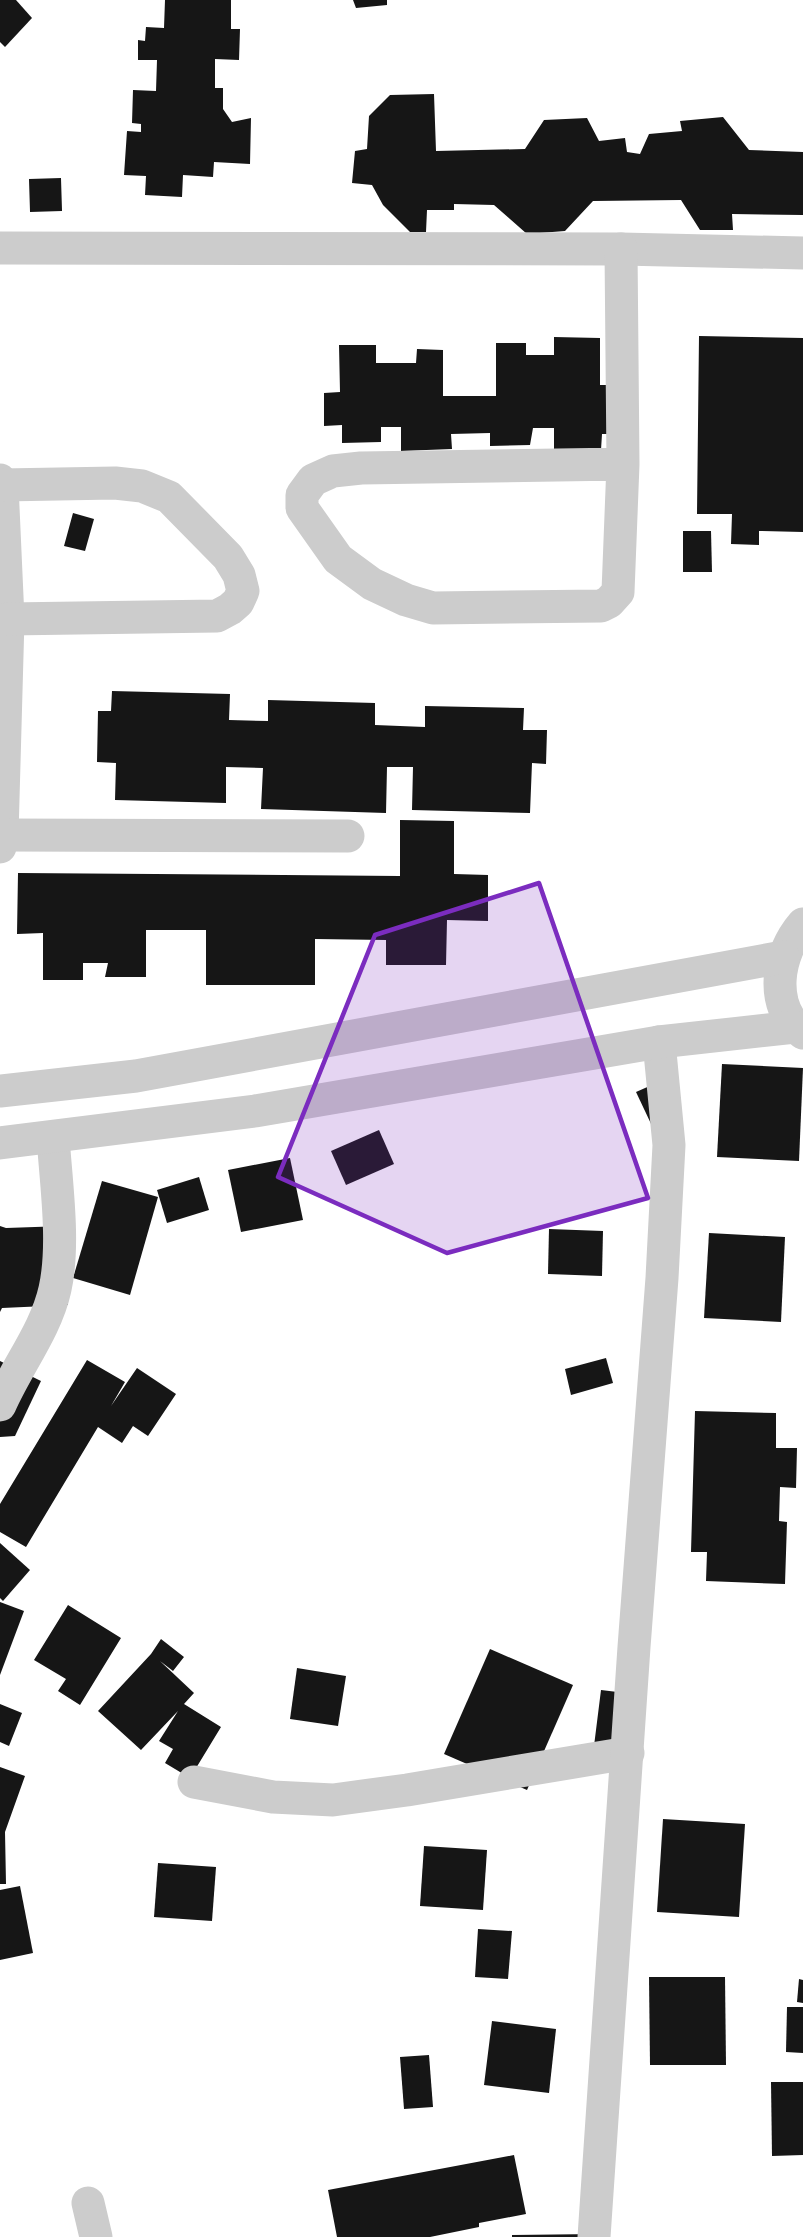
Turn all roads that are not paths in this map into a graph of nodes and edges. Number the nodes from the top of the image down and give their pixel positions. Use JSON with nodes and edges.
{"nodes":[{"id":1,"x":0,"y":248,"type":"edge"},
{"id":2,"x":621,"y":249,"type":"junction"},
{"id":3,"x":803,"y":253,"type":"edge"},
{"id":4,"x":623,"y":464,"type":"junction"},
{"id":5,"x":1,"y":482,"type":"edge"},
{"id":6,"x":8,"y":619,"type":"junction"},
{"id":7,"x":348,"y":836,"type":"dead end"},
{"id":8,"x":1,"y":841,"type":"edge"},
{"id":9,"x":803,"y":924,"type":"edge"},
{"id":10,"x":783,"y":957,"type":"junction"},
{"id":11,"x":799,"y":1030,"type":"edge"},
{"id":12,"x":659,"y":1042,"type":"junction"},
{"id":13,"x":0,"y":1091,"type":"edge"},
{"id":14,"x":53,"y":1137,"type":"junction"},
{"id":15,"x":0,"y":1143,"type":"edge"},
{"id":16,"x":0,"y":1405,"type":"edge"},
{"id":17,"x":628,"y":1753,"type":"junction"},
{"id":18,"x":194,"y":1782,"type":"dead end"},
{"id":19,"x":88,"y":2203,"type":"dead end"},
{"id":20,"x":96,"y":2237,"type":"edge"},
{"id":21,"x":594,"y":2237,"type":"edge"}],
"edges":[{"from":1,"to":2,"type":"street"},
{"from":2,"to":3,"type":"street"},
{"from":2,"to":4,"type":"street"},
{"from":4,"to":4,"type":"street"},
{"from":5,"to":6,"type":"street"},
{"from":5,"to":6,"type":"street"},
{"from":6,"to":8,"type":"street"},
{"from":7,"to":8,"type":"street"},
{"from":9,"to":10,"type":"street"},
{"from":10,"to":11,"type":"street"},
{"from":10,"to":13,"type":"street"},
{"from":11,"to":12,"type":"street"},
{"from":12,"to":14,"type":"street"},
{"from":12,"to":17,"type":"street"},
{"from":14,"to":15,"type":"street"},
{"from":14,"to":16,"type":"street"},
{"from":17,"to":18,"type":"street"},
{"from":17,"to":21,"type":"street"},
{"from":19,"to":20,"type":"street"}]}
